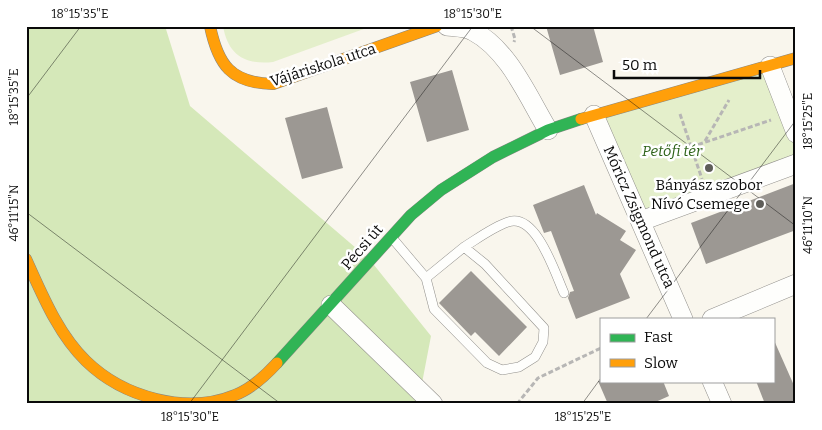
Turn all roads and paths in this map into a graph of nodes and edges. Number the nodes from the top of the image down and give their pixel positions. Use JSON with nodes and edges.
{"nodes":[{"id":1,"x":210,"y":26,"type":"edge"},
{"id":2,"x":437,"y":26,"type":"edge"},
{"id":3,"x":446,"y":26,"type":"edge"},
{"id":4,"x":796,"y":58,"type":"edge"},
{"id":5,"x":770,"y":66,"type":"junction"},
{"id":6,"x":673,"y":93,"type":"junction"},
{"id":7,"x":729,"y":100,"type":"dead end"},
{"id":8,"x":594,"y":114,"type":"junction"},
{"id":9,"x":788,"y":114,"type":"junction"},
{"id":10,"x":548,"y":130,"type":"junction"},
{"id":11,"x":796,"y":133,"type":"edge"},
{"id":12,"x":705,"y":142,"type":"junction"},
{"id":13,"x":691,"y":147,"type":"junction"},
{"id":14,"x":796,"y":164,"type":"edge"},
{"id":15,"x":708,"y":196,"type":"junction"},
{"id":16,"x":641,"y":221,"type":"junction"},
{"id":17,"x":390,"y":236,"type":"junction"},
{"id":18,"x":464,"y":247,"type":"junction"},
{"id":19,"x":26,"y":259,"type":"edge"},
{"id":20,"x":426,"y":278,"type":"junction"},
{"id":21,"x":796,"y":284,"type":"edge"},
{"id":22,"x":564,"y":293,"type":"dead end"},
{"id":23,"x":331,"y":305,"type":"junction"},
{"id":24,"x":684,"y":318,"type":"edge"},
{"id":25,"x":714,"y":318,"type":"edge"},
{"id":26,"x":600,"y":348,"type":"edge"},
{"id":27,"x":712,"y":382,"type":"edge"},
{"id":28,"x":433,"y":404,"type":"edge"},
{"id":29,"x":517,"y":404,"type":"edge"},
{"id":30,"x":722,"y":404,"type":"edge"}],
"edges":[{"from":1,"to":2,"type":"main road","name":"Vájáriskola utca"},
{"from":3,"to":10,"type":"street"},
{"from":4,"to":5,"type":"main road","name":"Pécsi út"},
{"from":5,"to":6,"type":"main road","name":"Pécsi út"},
{"from":5,"to":9,"type":"street"},
{"from":6,"to":8,"type":"main road","name":"Pécsi út"},
{"from":6,"to":13,"type":"path"},
{"from":7,"to":12,"type":"path"},
{"from":8,"to":10,"type":"main road","name":"Pécsi út"},
{"from":8,"to":16,"type":"street","name":"Móricz Zsigmond utca"},
{"from":9,"to":11,"type":"street"},
{"from":9,"to":12,"type":"path"},
{"from":10,"to":17,"type":"main road","name":"Pécsi út"},
{"from":12,"to":13,"type":"path"},
{"from":13,"to":15,"type":"path"},
{"from":14,"to":15,"type":"street"},
{"from":15,"to":16,"type":"street"},
{"from":16,"to":24,"type":"street","name":"Móricz Zsigmond utca"},
{"from":17,"to":20,"type":"lane"},
{"from":17,"to":23,"type":"main road","name":"Pécsi út"},
{"from":18,"to":20,"type":"lane"},
{"from":18,"to":20,"type":"lane"},
{"from":18,"to":22,"type":"lane"},
{"from":19,"to":23,"type":"main road","name":"Pécsi út"},
{"from":21,"to":25,"type":"street"},
{"from":23,"to":28,"type":"street"},
{"from":26,"to":29,"type":"path"},
{"from":27,"to":30,"type":"street"}]}
